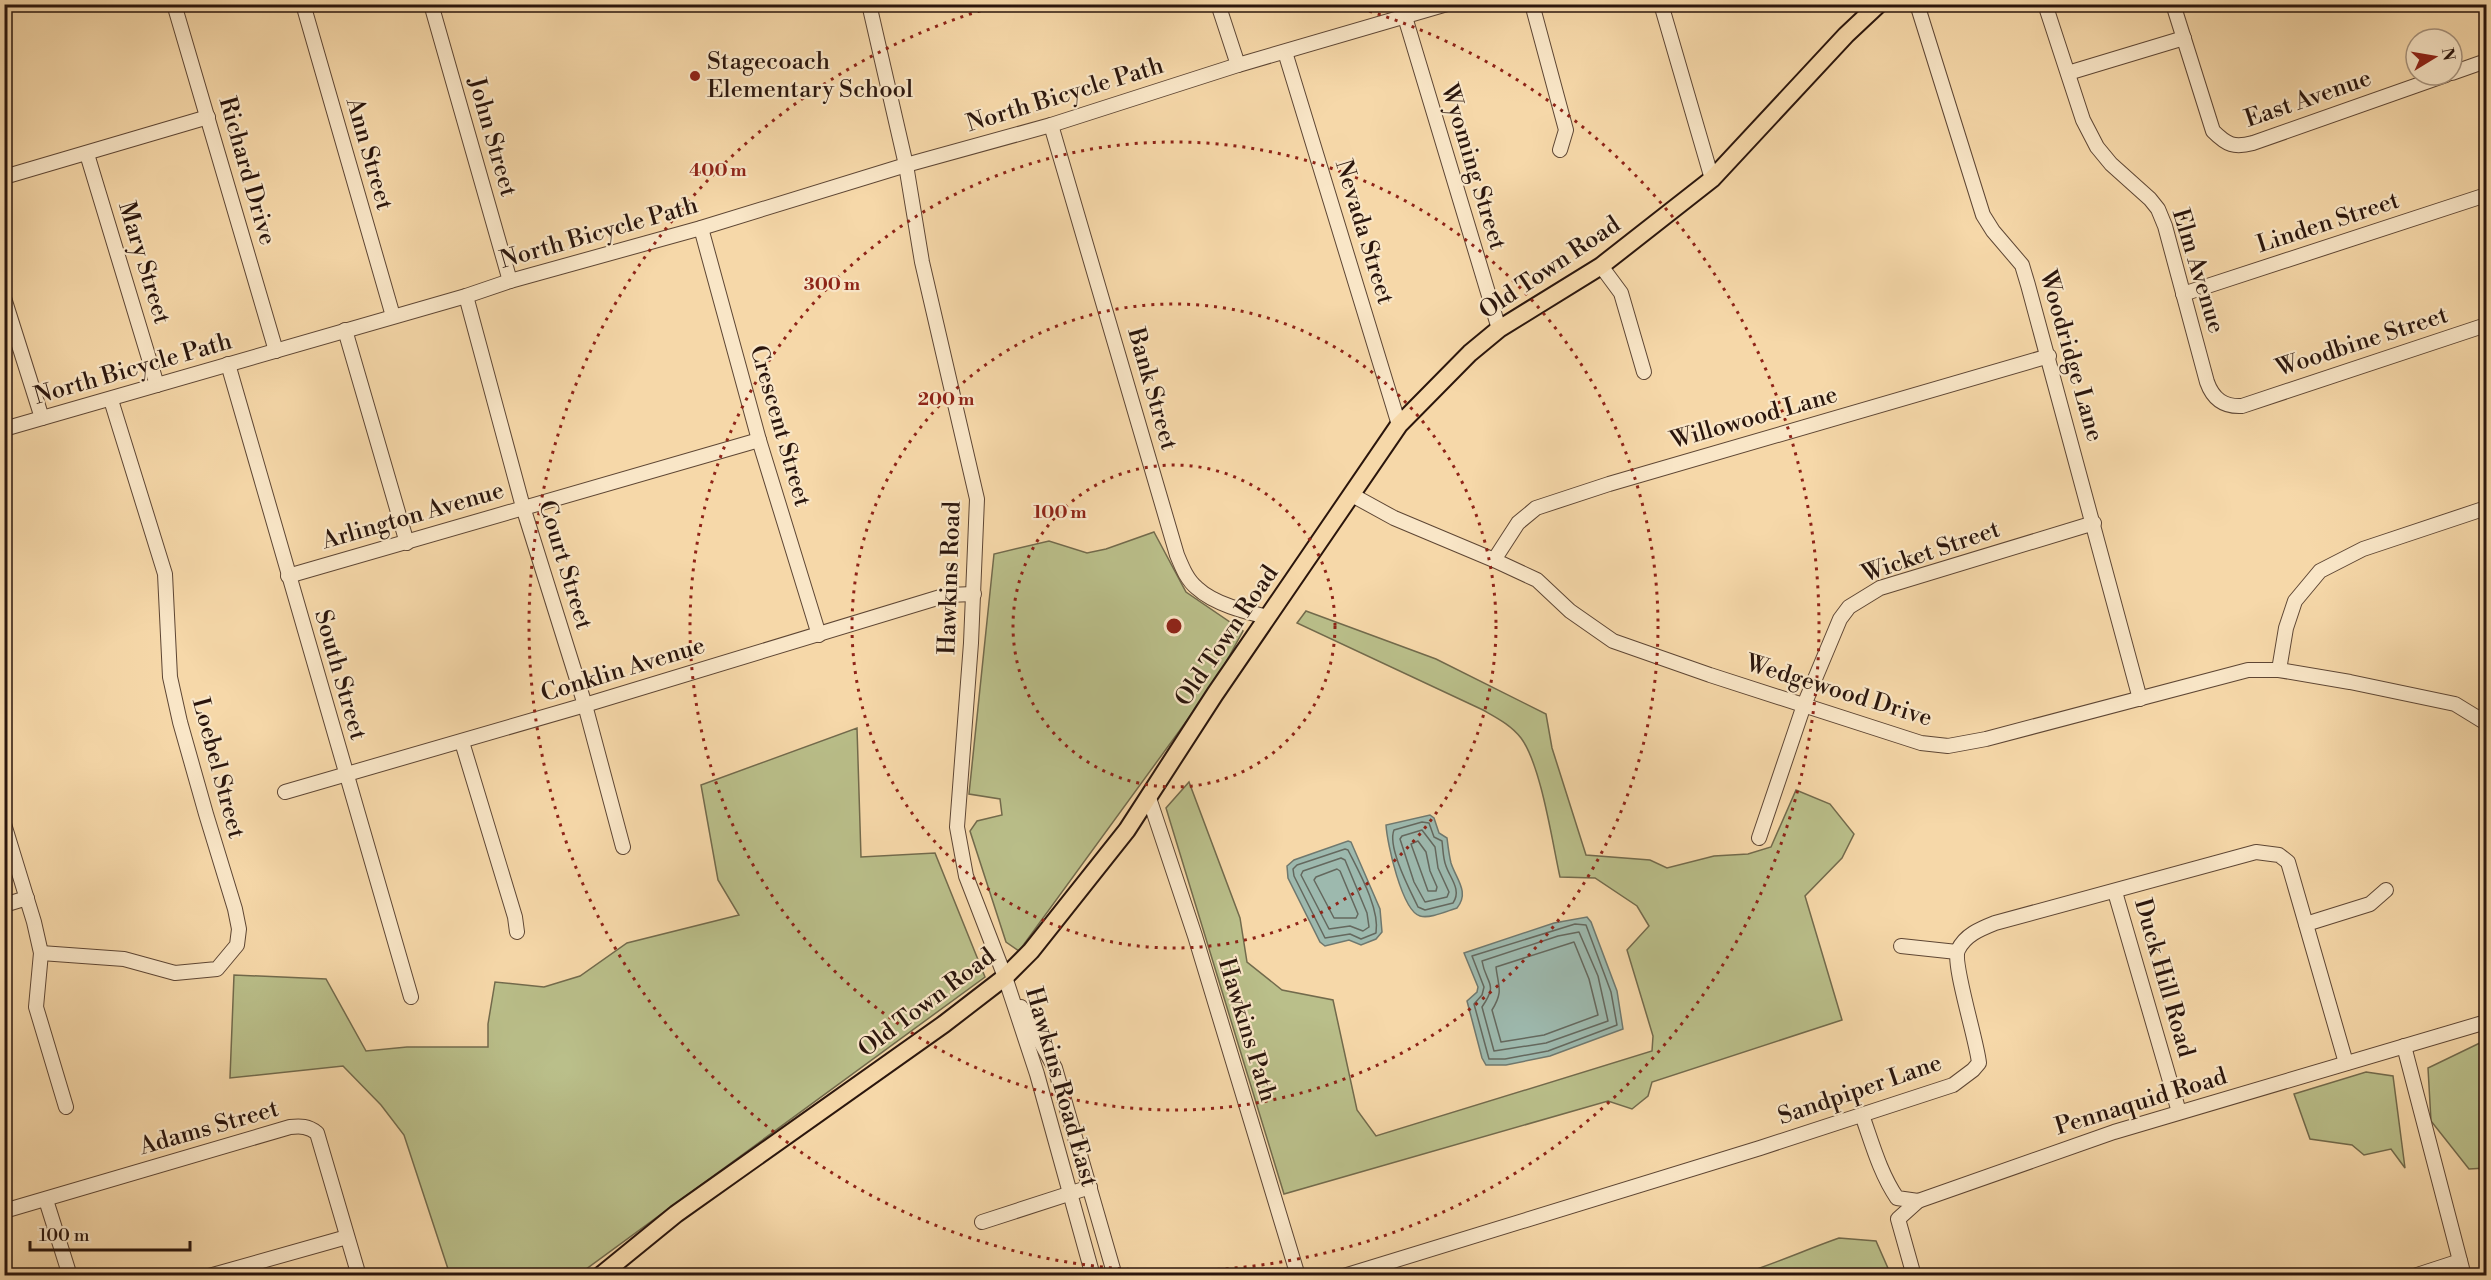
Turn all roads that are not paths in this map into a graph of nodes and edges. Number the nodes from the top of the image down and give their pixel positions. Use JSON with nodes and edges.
{"nodes":[{"id":1,"x":174,"y":4,"type":"edge"},
{"id":2,"x":303,"y":4,"type":"edge"},
{"id":3,"x":431,"y":4,"type":"edge"},
{"id":4,"x":869,"y":4,"type":"edge"},
{"id":5,"x":1218,"y":4,"type":"edge"},
{"id":6,"x":1447,"y":4,"type":"edge"},
{"id":7,"x":1532,"y":4,"type":"edge"},
{"id":8,"x":1661,"y":4,"type":"edge"},
{"id":9,"x":1879,"y":4,"type":"edge"},
{"id":10,"x":1917,"y":4,"type":"edge"},
{"id":11,"x":2045,"y":4,"type":"edge"},
{"id":12,"x":2173,"y":4,"type":"edge"},
{"id":13,"x":1405,"y":17,"type":"junction"},
{"id":14,"x":2184,"y":38,"type":"junction"},
{"id":15,"x":1286,"y":52,"type":"junction"},
{"id":16,"x":2487,"y":61,"type":"edge"},
{"id":17,"x":1238,"y":66,"type":"junction"},
{"id":18,"x":2464,"y":69,"type":"edge"},
{"id":19,"x":2068,"y":73,"type":"junction"},
{"id":20,"x":2412,"y":87,"type":"edge"},
{"id":21,"x":208,"y":117,"type":"junction"},
{"id":22,"x":1051,"y":125,"type":"junction"},
{"id":23,"x":1560,"y":150,"type":"dead end"},
{"id":24,"x":87,"y":154,"type":"junction"},
{"id":25,"x":906,"y":165,"type":"junction"},
{"id":26,"x":4,"y":177,"type":"edge"},
{"id":27,"x":1712,"y":179,"type":"junction"},
{"id":28,"x":2487,"y":195,"type":"edge"},
{"id":29,"x":700,"y":228,"type":"junction"},
{"id":30,"x":1601,"y":266,"type":"junction"},
{"id":31,"x":510,"y":281,"type":"junction"},
{"id":32,"x":2183,"y":294,"type":"junction"},
{"id":33,"x":466,"y":296,"type":"junction"},
{"id":34,"x":4,"y":298,"type":"edge"},
{"id":35,"x":393,"y":316,"type":"junction"},
{"id":36,"x":2487,"y":325,"type":"edge"},
{"id":37,"x":1499,"y":329,"type":"junction"},
{"id":38,"x":345,"y":330,"type":"junction"},
{"id":39,"x":276,"y":351,"type":"junction"},
{"id":40,"x":2049,"y":356,"type":"junction"},
{"id":41,"x":228,"y":364,"type":"junction"},
{"id":42,"x":1644,"y":372,"type":"dead end"},
{"id":43,"x":157,"y":385,"type":"junction"},
{"id":44,"x":111,"y":400,"type":"junction"},
{"id":45,"x":2252,"y":403,"type":"joint"},
{"id":46,"x":42,"y":418,"type":"junction"},
{"id":47,"x":1399,"y":425,"type":"junction"},
{"id":48,"x":4,"y":429,"type":"edge"},
{"id":49,"x":759,"y":440,"type":"junction"},
{"id":50,"x":1352,"y":495,"type":"junction"},
{"id":51,"x":523,"y":507,"type":"junction"},
{"id":52,"x":2487,"y":508,"type":"edge"},
{"id":53,"x":2094,"y":523,"type":"junction"},
{"id":54,"x":406,"y":543,"type":"junction"},
{"id":55,"x":1494,"y":560,"type":"junction"},
{"id":56,"x":288,"y":576,"type":"junction"},
{"id":57,"x":974,"y":594,"type":"junction"},
{"id":58,"x":1268,"y":617,"type":"junction"},
{"id":59,"x":819,"y":635,"type":"junction"},
{"id":60,"x":2279,"y":670,"type":"junction"},
{"id":61,"x":2140,"y":699,"type":"junction"},
{"id":62,"x":585,"y":705,"type":"junction"},
{"id":63,"x":1804,"y":705,"type":"junction"},
{"id":64,"x":2487,"y":723,"type":"edge"},
{"id":65,"x":462,"y":742,"type":"junction"},
{"id":66,"x":345,"y":776,"type":"junction"},
{"id":67,"x":285,"y":792,"type":"dead end"},
{"id":68,"x":1149,"y":798,"type":"junction"},
{"id":69,"x":4,"y":824,"type":"edge"},
{"id":70,"x":1759,"y":838,"type":"dead end"},
{"id":71,"x":623,"y":847,"type":"dead end"},
{"id":72,"x":2386,"y":890,"type":"dead end"},
{"id":73,"x":2115,"y":892,"type":"junction"},
{"id":74,"x":27,"y":898,"type":"junction"},
{"id":75,"x":4,"y":905,"type":"edge"},
{"id":76,"x":2306,"y":924,"type":"junction"},
{"id":77,"x":517,"y":932,"type":"dead end"},
{"id":78,"x":1900,"y":946,"type":"dead end"},
{"id":79,"x":1957,"y":952,"type":"junction"},
{"id":80,"x":41,"y":953,"type":"junction"},
{"id":81,"x":1005,"y":977,"type":"junction"},
{"id":82,"x":411,"y":997,"type":"dead end"},
{"id":83,"x":2487,"y":1022,"type":"edge"},
{"id":84,"x":2404,"y":1046,"type":"junction"},
{"id":85,"x":2346,"y":1063,"type":"junction"},
{"id":86,"x":66,"y":1107,"type":"dead end"},
{"id":87,"x":2179,"y":1113,"type":"junction"},
{"id":88,"x":1862,"y":1115,"type":"junction"},
{"id":89,"x":1090,"y":1187,"type":"junction"},
{"id":90,"x":1070,"y":1195,"type":"junction"},
{"id":91,"x":46,"y":1200,"type":"junction"},
{"id":92,"x":1918,"y":1201,"type":"junction"},
{"id":93,"x":4,"y":1211,"type":"edge"},
{"id":94,"x":982,"y":1221,"type":"dead end"},
{"id":95,"x":348,"y":1237,"type":"junction"},
{"id":96,"x":2460,"y":1262,"type":"junction"},
{"id":97,"x":70,"y":1275,"type":"edge"},
{"id":98,"x":209,"y":1275,"type":"edge"},
{"id":99,"x":359,"y":1275,"type":"edge"},
{"id":100,"x":600,"y":1275,"type":"edge"},
{"id":101,"x":1094,"y":1275,"type":"edge"},
{"id":102,"x":1114,"y":1275,"type":"edge"},
{"id":103,"x":1298,"y":1275,"type":"edge"},
{"id":104,"x":1344,"y":1275,"type":"edge"},
{"id":105,"x":1914,"y":1275,"type":"edge"},
{"id":106,"x":2414,"y":1275,"type":"edge"},
{"id":107,"x":2464,"y":1275,"type":"edge"}],
"edges":[{"from":1,"to":21,"type":"street","name":"Richard Drive"},
{"from":2,"to":35,"type":"street","name":"Ann Street"},
{"from":3,"to":31,"type":"street","name":"John Street"},
{"from":4,"to":25,"type":"street","name":"Hawkins Road"},
{"from":5,"to":17,"type":"street"},
{"from":6,"to":13,"type":"street","name":"North Bicycle Path"},
{"from":7,"to":23,"type":"street"},
{"from":8,"to":27,"type":"street"},
{"from":9,"to":27,"type":"main road","name":"Old Town Road"},
{"from":10,"to":40,"type":"street","name":"Woodridge Lane"},
{"from":11,"to":19,"type":"street","name":"Elm Avenue"},
{"from":12,"to":14,"type":"street"},
{"from":13,"to":15,"type":"street","name":"North Bicycle Path"},
{"from":13,"to":37,"type":"street","name":"Wyoming Street"},
{"from":14,"to":19,"type":"street"},
{"from":14,"to":20,"type":"street","name":"East Avenue"},
{"from":15,"to":17,"type":"street","name":"North Bicycle Path"},
{"from":15,"to":47,"type":"street","name":"Nevada Street"},
{"from":16,"to":18,"type":"street"},
{"from":17,"to":22,"type":"street","name":"North Bicycle Path"},
{"from":19,"to":32,"type":"street","name":"Elm Avenue"},
{"from":21,"to":24,"type":"street"},
{"from":21,"to":39,"type":"street","name":"Richard Drive"},
{"from":22,"to":25,"type":"street","name":"North Bicycle Path"},
{"from":22,"to":58,"type":"street","name":"Bank Street"},
{"from":24,"to":26,"type":"street"},
{"from":24,"to":43,"type":"street","name":"Mary Street"},
{"from":25,"to":29,"type":"street","name":"North Bicycle Path"},
{"from":25,"to":57,"type":"street","name":"Hawkins Road"},
{"from":27,"to":30,"type":"main road","name":"Old Town Road"},
{"from":28,"to":32,"type":"street","name":"Linden Street"},
{"from":29,"to":31,"type":"street","name":"North Bicycle Path"},
{"from":29,"to":49,"type":"street","name":"Crescent Street"},
{"from":30,"to":37,"type":"main road","name":"Old Town Road"},
{"from":30,"to":42,"type":"street"},
{"from":31,"to":33,"type":"street","name":"North Bicycle Path"},
{"from":32,"to":45,"type":"street","name":"Elm Avenue"},
{"from":33,"to":35,"type":"street","name":"North Bicycle Path"},
{"from":33,"to":51,"type":"street","name":"Court Street"},
{"from":34,"to":46,"type":"street"},
{"from":35,"to":38,"type":"street","name":"North Bicycle Path"},
{"from":36,"to":45,"type":"street","name":"Woodbine Street"},
{"from":37,"to":47,"type":"main road","name":"Old Town Road"},
{"from":38,"to":39,"type":"street","name":"North Bicycle Path"},
{"from":38,"to":54,"type":"street"},
{"from":39,"to":41,"type":"street","name":"North Bicycle Path"},
{"from":40,"to":53,"type":"street","name":"Woodridge Lane"},
{"from":40,"to":55,"type":"street","name":"Willowood Lane"},
{"from":41,"to":43,"type":"street","name":"North Bicycle Path"},
{"from":41,"to":56,"type":"street","name":"South Street"},
{"from":43,"to":44,"type":"street","name":"North Bicycle Path"},
{"from":44,"to":46,"type":"street","name":"North Bicycle Path"},
{"from":44,"to":80,"type":"street","name":"Loebel Street"},
{"from":46,"to":48,"type":"street","name":"North Bicycle Path"},
{"from":47,"to":50,"type":"main road","name":"Old Town Road"},
{"from":49,"to":51,"type":"street","name":"Arlington Avenue"},
{"from":49,"to":59,"type":"street","name":"Crescent Street"},
{"from":50,"to":55,"type":"street","name":"Wedgewood Drive"},
{"from":50,"to":58,"type":"main road","name":"Old Town Road"},
{"from":51,"to":54,"type":"street","name":"Arlington Avenue"},
{"from":51,"to":62,"type":"street","name":"Court Street"},
{"from":52,"to":60,"type":"street"},
{"from":53,"to":61,"type":"street","name":"Woodridge Lane"},
{"from":53,"to":63,"type":"street","name":"Wicket Street"},
{"from":54,"to":56,"type":"street","name":"Arlington Avenue"},
{"from":55,"to":63,"type":"street","name":"Wedgewood Drive"},
{"from":56,"to":66,"type":"street","name":"South Street"},
{"from":57,"to":59,"type":"street","name":"Conklin Avenue"},
{"from":57,"to":81,"type":"street","name":"Hawkins Road"},
{"from":58,"to":68,"type":"main road","name":"Old Town Road"},
{"from":59,"to":62,"type":"street","name":"Conklin Avenue"},
{"from":60,"to":61,"type":"street","name":"Wedgewood Drive"},
{"from":60,"to":64,"type":"street","name":"Wedgewood Drive"},
{"from":61,"to":63,"type":"street","name":"Wedgewood Drive"},
{"from":62,"to":65,"type":"street","name":"Conklin Avenue"},
{"from":62,"to":71,"type":"street","name":"Court Street"},
{"from":63,"to":70,"type":"street","name":"Wicket Street"},
{"from":65,"to":66,"type":"street","name":"Conklin Avenue"},
{"from":65,"to":77,"type":"street"},
{"from":66,"to":67,"type":"street","name":"Conklin Avenue"},
{"from":66,"to":82,"type":"street","name":"South Street"},
{"from":68,"to":81,"type":"main road","name":"Old Town Road"},
{"from":68,"to":103,"type":"street","name":"Hawkins Path"},
{"from":69,"to":74,"type":"street"},
{"from":72,"to":76,"type":"street"},
{"from":73,"to":76,"type":"street"},
{"from":73,"to":79,"type":"street"},
{"from":73,"to":87,"type":"street","name":"Duck Hill Road"},
{"from":74,"to":75,"type":"street"},
{"from":74,"to":80,"type":"street"},
{"from":76,"to":85,"type":"street"},
{"from":78,"to":79,"type":"street"},
{"from":79,"to":88,"type":"street","name":"Sandpiper Lane"},
{"from":80,"to":86,"type":"street"},
{"from":81,"to":89,"type":"street","name":"Hawkins Road East"},
{"from":81,"to":90,"type":"street","name":"Hawkins Road East"},
{"from":81,"to":100,"type":"main road","name":"Old Town Road"},
{"from":83,"to":84,"type":"street","name":"Pennaquid Road"},
{"from":84,"to":85,"type":"street","name":"Pennaquid Road"},
{"from":84,"to":96,"type":"street"},
{"from":85,"to":87,"type":"street","name":"Pennaquid Road"},
{"from":87,"to":92,"type":"street","name":"Pennaquid Road"},
{"from":88,"to":92,"type":"street"},
{"from":88,"to":104,"type":"street","name":"Sandpiper Lane"},
{"from":89,"to":90,"type":"street"},
{"from":89,"to":102,"type":"street","name":"Hawkins Road East"},
{"from":90,"to":94,"type":"street"},
{"from":90,"to":101,"type":"street","name":"Hawkins Road East"},
{"from":91,"to":93,"type":"street","name":"Adams Street"},
{"from":91,"to":95,"type":"street","name":"Adams Street"},
{"from":91,"to":97,"type":"street"},
{"from":92,"to":105,"type":"street"},
{"from":95,"to":98,"type":"street"},
{"from":95,"to":99,"type":"street","name":"Adams Street"},
{"from":96,"to":106,"type":"street"},
{"from":96,"to":107,"type":"street"}]}
